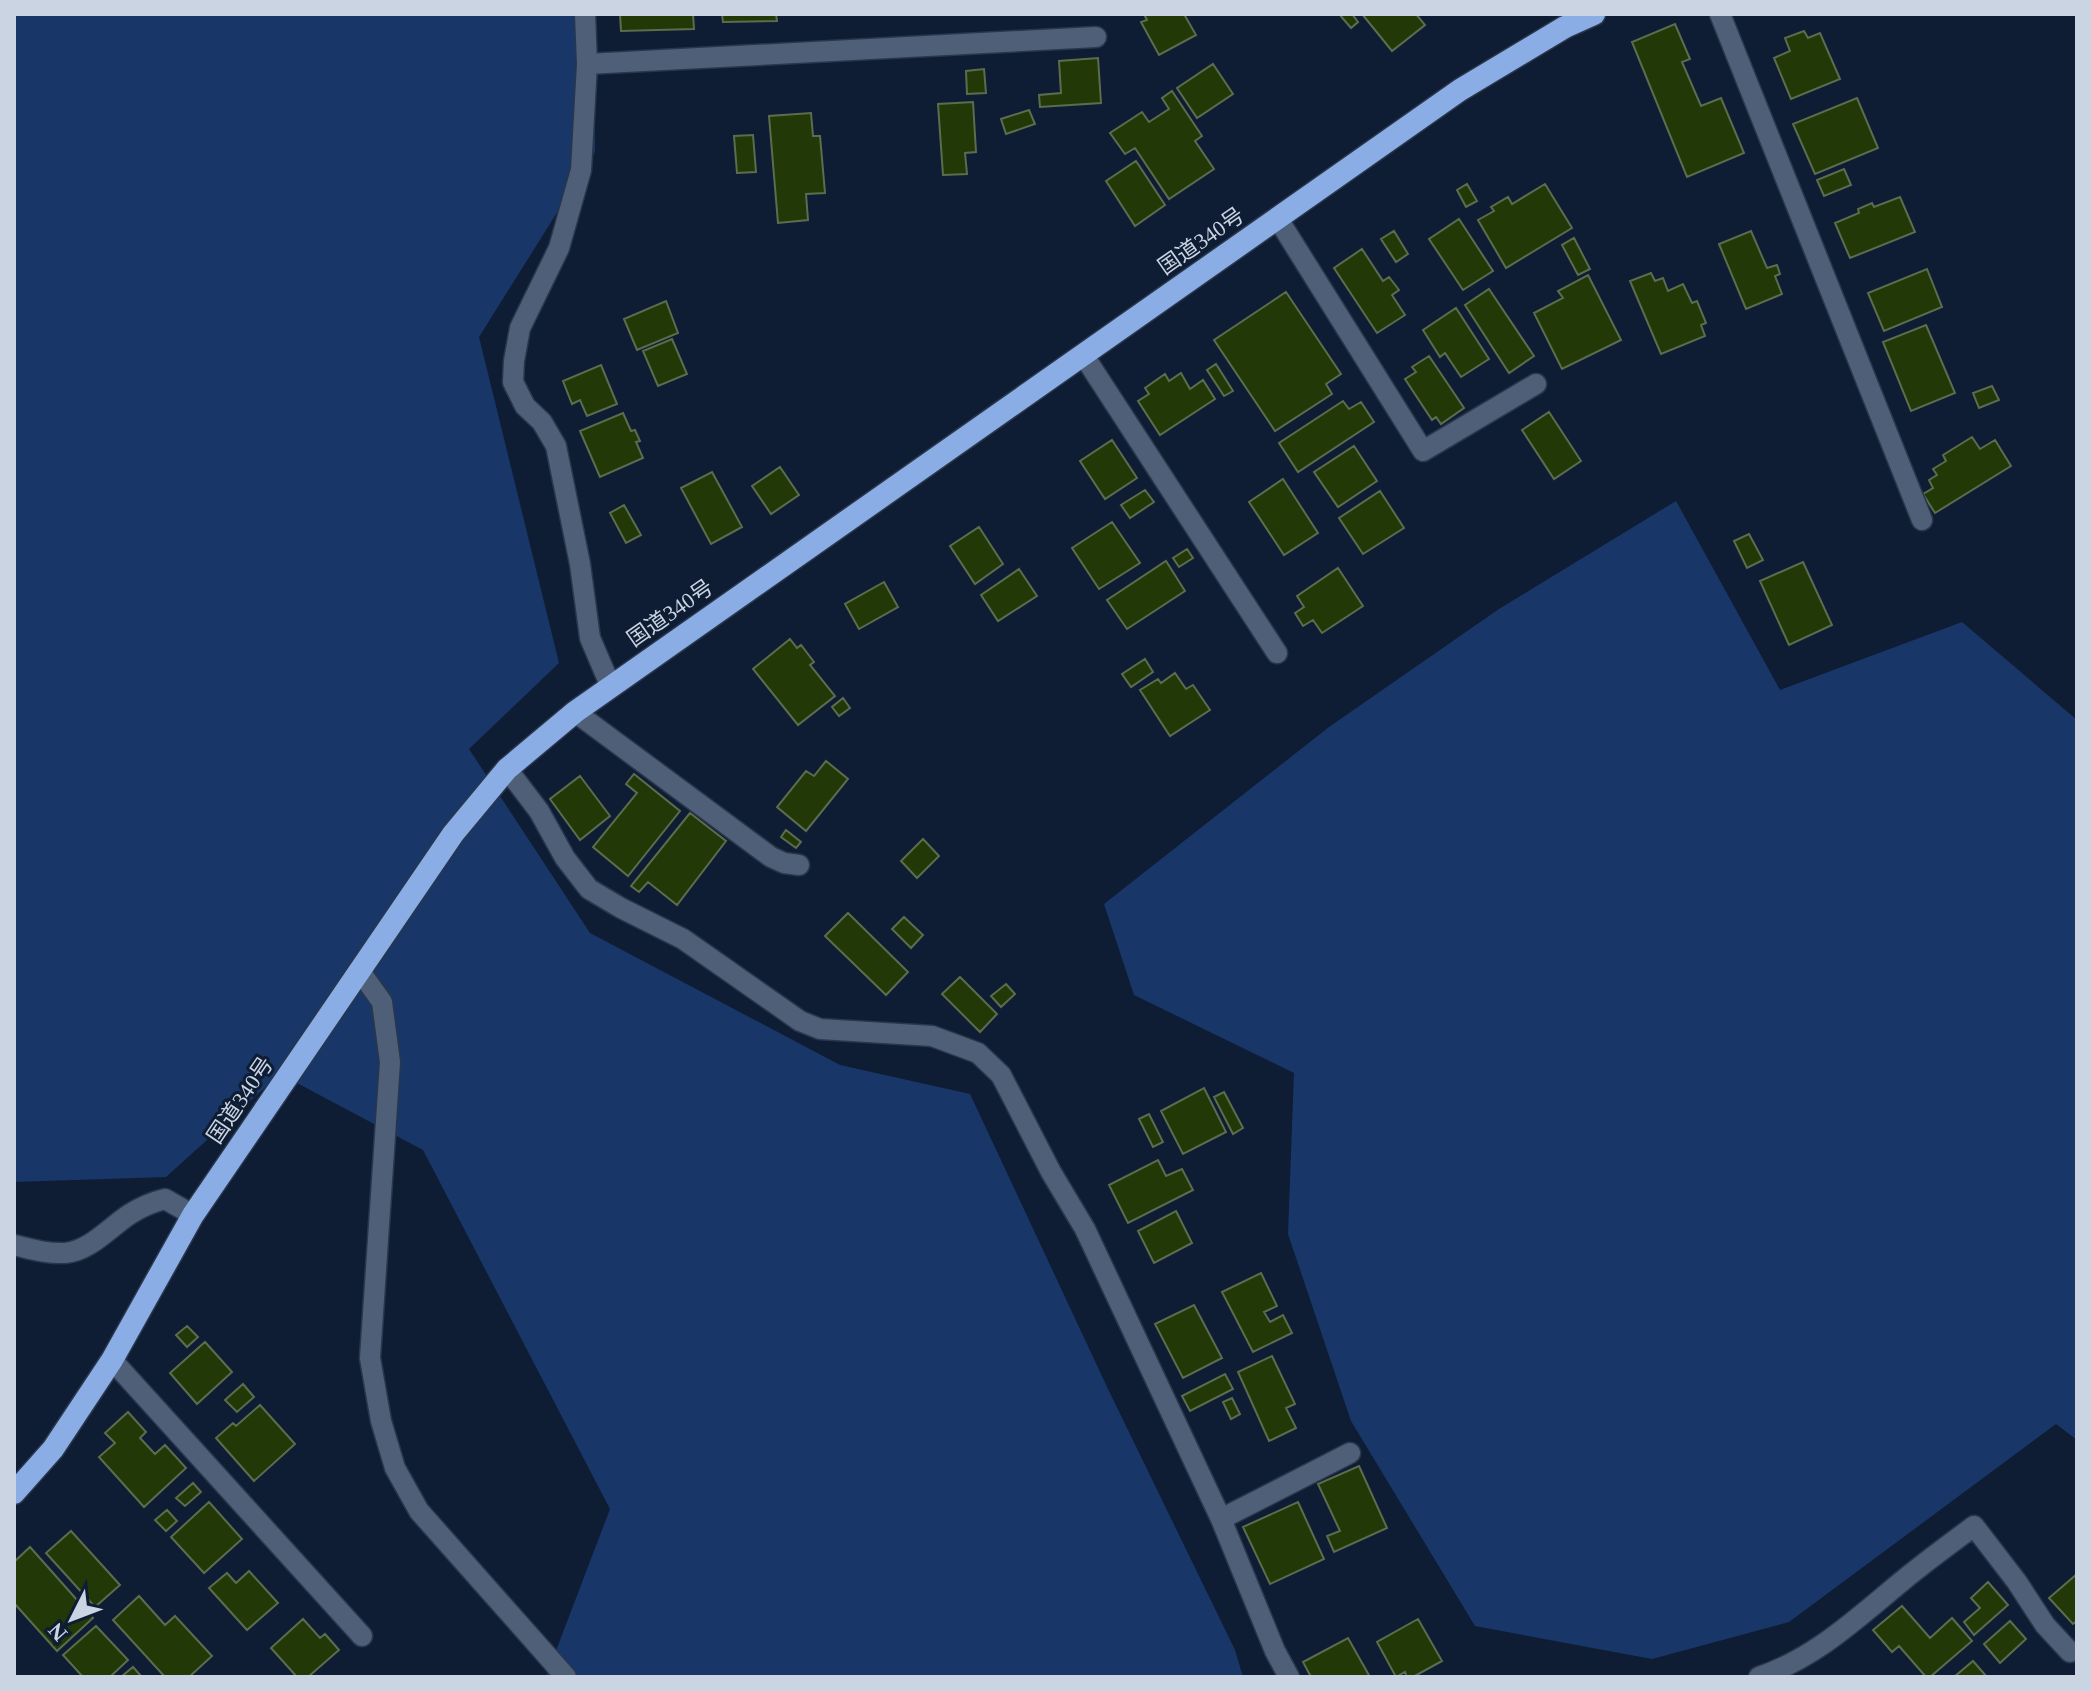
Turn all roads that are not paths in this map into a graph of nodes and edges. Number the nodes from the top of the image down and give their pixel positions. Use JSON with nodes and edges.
{"nodes":[{"id":1,"x":585,"y":14,"type":"edge"},
{"id":2,"x":1594,"y":14,"type":"edge"},
{"id":3,"x":1720,"y":14,"type":"edge"},
{"id":4,"x":1096,"y":37,"type":"dead end"},
{"id":5,"x":587,"y":64,"type":"junction"},
{"id":6,"x":1278,"y":219,"type":"junction"},
{"id":7,"x":1084,"y":356,"type":"junction"},
{"id":8,"x":1536,"y":384,"type":"dead end"},
{"id":9,"x":1922,"y":520,"type":"dead end"},
{"id":10,"x":1277,"y":653,"type":"dead end"},
{"id":11,"x":611,"y":687,"type":"junction"},
{"id":12,"x":575,"y":712,"type":"junction"},
{"id":13,"x":507,"y":769,"type":"junction"},
{"id":14,"x":799,"y":865,"type":"dead end"},
{"id":15,"x":359,"y":970,"type":"junction"},
{"id":16,"x":193,"y":1215,"type":"junction"},
{"id":17,"x":14,"y":1245,"type":"edge"},
{"id":18,"x":112,"y":1360,"type":"junction"},
{"id":19,"x":1350,"y":1453,"type":"dead end"},
{"id":20,"x":14,"y":1493,"type":"edge"},
{"id":21,"x":1221,"y":1519,"type":"junction"},
{"id":22,"x":362,"y":1636,"type":"dead end"},
{"id":23,"x":2070,"y":1652,"type":"dead end"},
{"id":24,"x":566,"y":1677,"type":"edge"},
{"id":25,"x":1289,"y":1677,"type":"edge"},
{"id":26,"x":1759,"y":1677,"type":"edge"}],
"edges":[{"from":1,"to":5,"type":"street"},
{"from":2,"to":6,"type":"highway","name":"国道340号"},
{"from":3,"to":9,"type":"street"},
{"from":4,"to":5,"type":"street"},
{"from":5,"to":11,"type":"street"},
{"from":6,"to":7,"type":"highway","name":"国道340号"},
{"from":6,"to":8,"type":"street"},
{"from":7,"to":10,"type":"street"},
{"from":7,"to":11,"type":"highway","name":"国道340号"},
{"from":11,"to":12,"type":"highway","name":"国道340号"},
{"from":12,"to":13,"type":"highway","name":"国道340号"},
{"from":12,"to":14,"type":"street"},
{"from":13,"to":15,"type":"highway","name":"国道340号"},
{"from":13,"to":21,"type":"street"},
{"from":15,"to":16,"type":"highway","name":"国道340号"},
{"from":15,"to":24,"type":"street"},
{"from":16,"to":17,"type":"street"},
{"from":16,"to":18,"type":"highway","name":"国道340号"},
{"from":18,"to":20,"type":"highway","name":"国道340号"},
{"from":18,"to":22,"type":"street"},
{"from":19,"to":21,"type":"street"},
{"from":21,"to":25,"type":"street"},
{"from":23,"to":26,"type":"street"}]}
